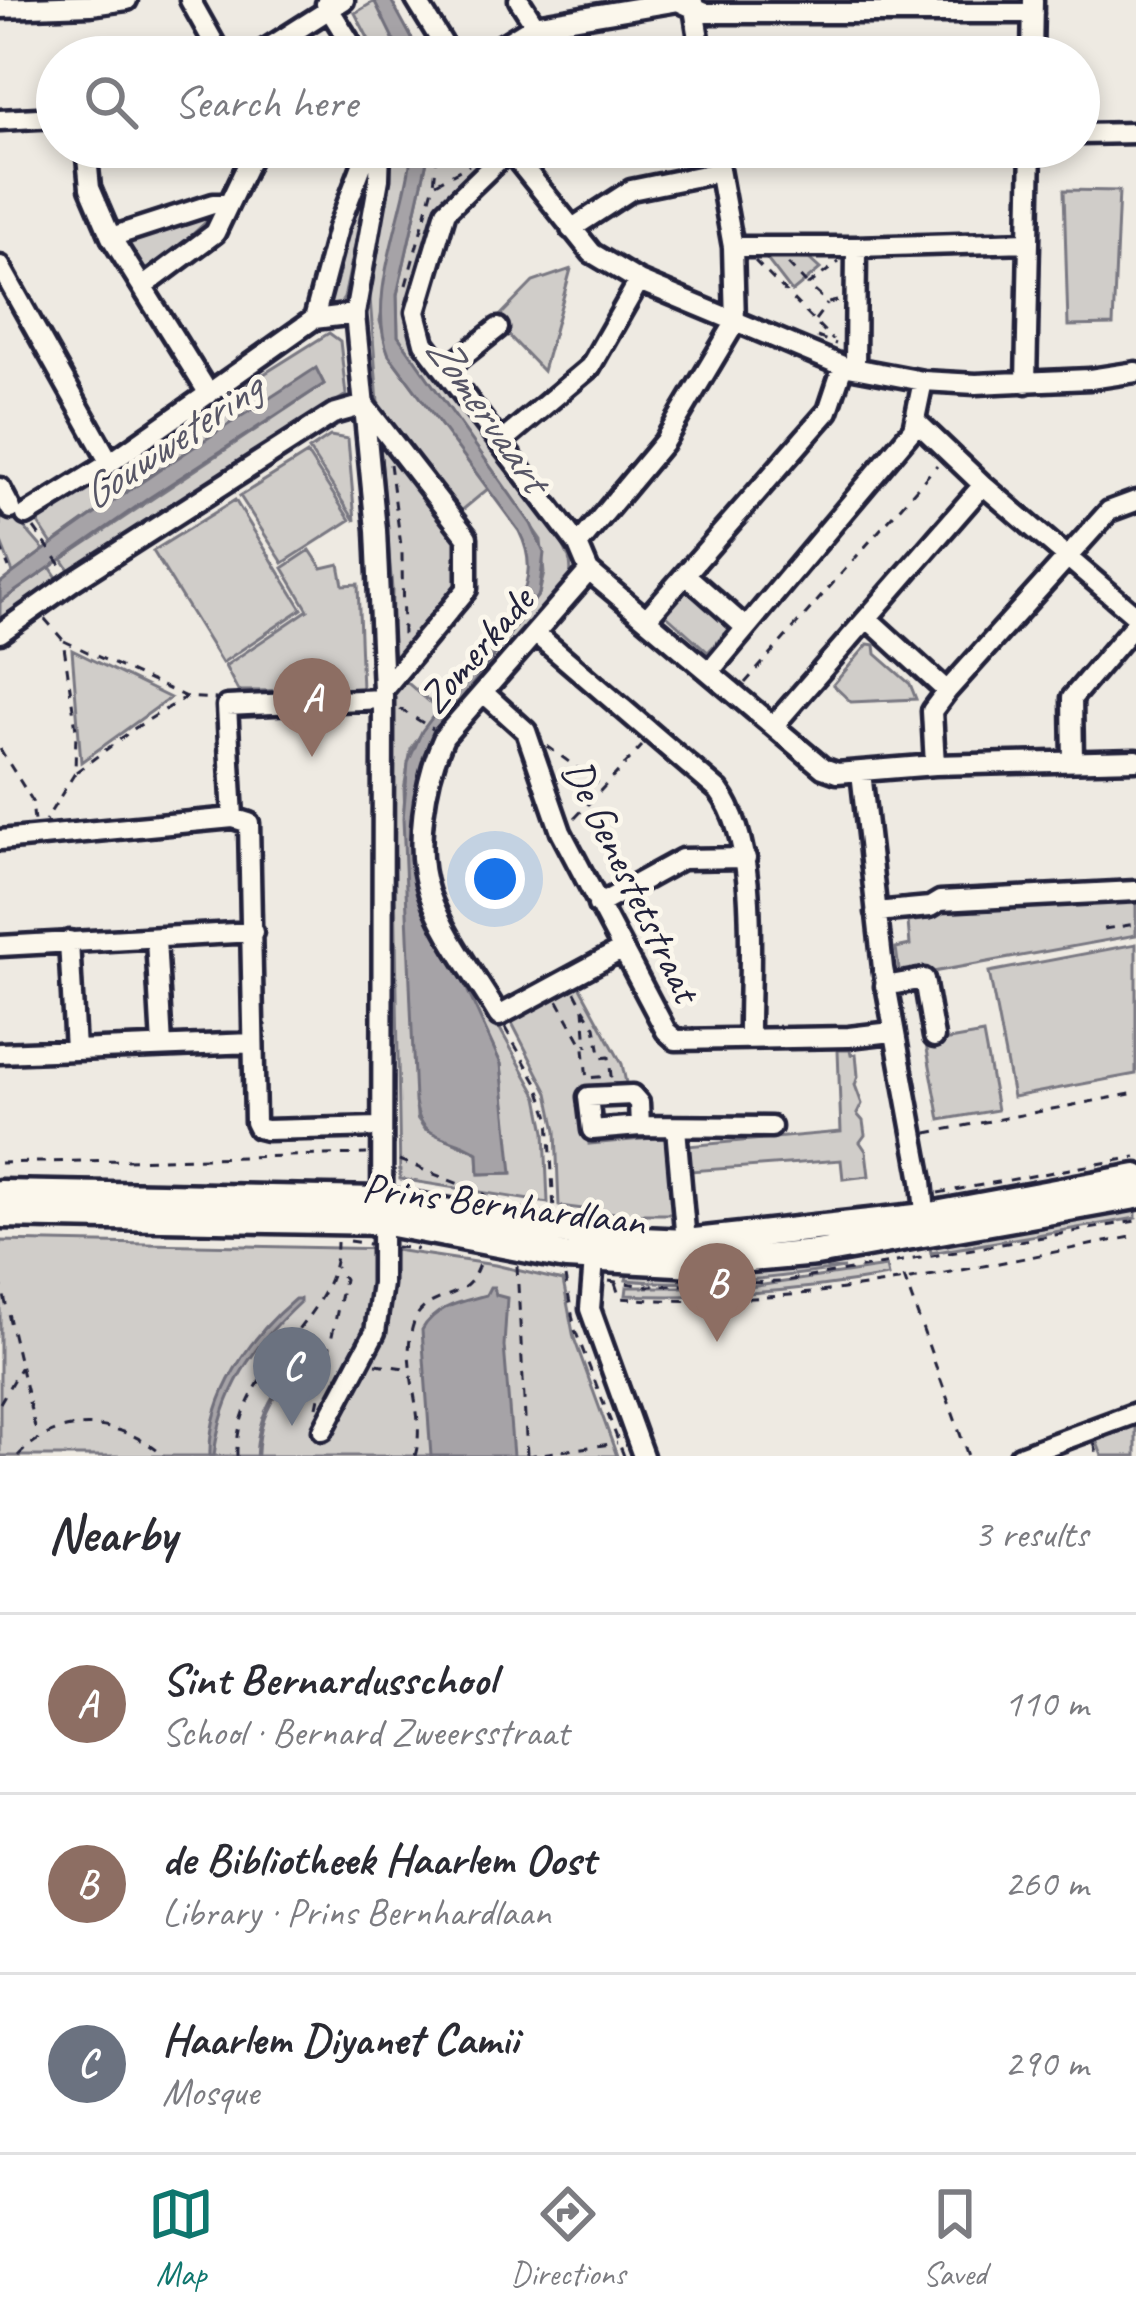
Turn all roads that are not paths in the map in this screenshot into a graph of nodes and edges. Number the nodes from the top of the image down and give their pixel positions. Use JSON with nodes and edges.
{"nodes":[{"id":1,"x":127,"y":0,"type":"edge"},
{"id":2,"x":190,"y":0,"type":"edge"},
{"id":3,"x":416,"y":0,"type":"edge"},
{"id":4,"x":519,"y":0,"type":"edge"},
{"id":5,"x":332,"y":3,"type":"edge"},
{"id":6,"x":693,"y":4,"type":"edge"},
{"id":7,"x":1033,"y":6,"type":"edge"},
{"id":8,"x":0,"y":8,"type":"edge"},
{"id":9,"x":535,"y":26,"type":"junction"},
{"id":10,"x":210,"y":36,"type":"edge"},
{"id":11,"x":284,"y":36,"type":"edge"},
{"id":12,"x":348,"y":36,"type":"edge"},
{"id":13,"x":439,"y":36,"type":"edge"},
{"id":14,"x":518,"y":36,"type":"edge"},
{"id":15,"x":698,"y":36,"type":"edge"},
{"id":16,"x":1032,"y":36,"type":"edge"},
{"id":17,"x":36,"y":118,"type":"edge"},
{"id":18,"x":0,"y":120,"type":"edge"},
{"id":19,"x":1100,"y":134,"type":"edge"},
{"id":20,"x":1136,"y":134,"type":"edge"},
{"id":21,"x":88,"y":168,"type":"edge"},
{"id":22,"x":246,"y":168,"type":"edge"},
{"id":23,"x":361,"y":168,"type":"edge"},
{"id":24,"x":379,"y":168,"type":"edge"},
{"id":25,"x":489,"y":168,"type":"edge"},
{"id":26,"x":524,"y":168,"type":"edge"},
{"id":27,"x":718,"y":168,"type":"edge"},
{"id":28,"x":1030,"y":168,"type":"edge"},
{"id":29,"x":719,"y":172,"type":"junction"},
{"id":30,"x":228,"y":204,"type":"junction"},
{"id":31,"x":571,"y":229,"type":"junction"},
{"id":32,"x":111,"y":237,"type":"junction"},
{"id":33,"x":1029,"y":242,"type":"junction"},
{"id":34,"x":733,"y":247,"type":"junction"},
{"id":35,"x":856,"y":247,"type":"junction"},
{"id":36,"x":0,"y":266,"type":"edge"},
{"id":37,"x":639,"y":281,"type":"junction"},
{"id":38,"x":144,"y":286,"type":"junction"},
{"id":39,"x":355,"y":314,"type":"junction"},
{"id":40,"x":314,"y":319,"type":"junction"},
{"id":41,"x":735,"y":323,"type":"junction"},
{"id":42,"x":498,"y":328,"type":"dead end"},
{"id":43,"x":849,"y":366,"type":"junction"},
{"id":44,"x":445,"y":370,"type":"junction"},
{"id":45,"x":1136,"y":372,"type":"edge"},
{"id":46,"x":923,"y":381,"type":"junction"},
{"id":47,"x":1026,"y":383,"type":"junction"},
{"id":48,"x":209,"y":394,"type":"junction"},
{"id":49,"x":365,"y":405,"type":"junction"},
{"id":50,"x":917,"y":422,"type":"junction"},
{"id":51,"x":500,"y":443,"type":"junction"},
{"id":52,"x":110,"y":464,"type":"junction"},
{"id":53,"x":982,"y":485,"type":"junction"},
{"id":54,"x":0,"y":488,"type":"edge"},
{"id":55,"x":1136,"y":501,"type":"edge"},
{"id":56,"x":578,"y":545,"type":"junction"},
{"id":57,"x":1066,"y":557,"type":"junction"},
{"id":58,"x":589,"y":571,"type":"junction"},
{"id":59,"x":686,"y":575,"type":"junction"},
{"id":60,"x":647,"y":618,"type":"junction"},
{"id":61,"x":868,"y":619,"type":"junction"},
{"id":62,"x":1136,"y":620,"type":"edge"},
{"id":63,"x":746,"y":628,"type":"junction"},
{"id":64,"x":0,"y":633,"type":"edge"},
{"id":65,"x":536,"y":634,"type":"junction"},
{"id":66,"x":710,"y":671,"type":"junction"},
{"id":67,"x":947,"y":691,"type":"junction"},
{"id":68,"x":485,"y":694,"type":"junction"},
{"id":69,"x":384,"y":699,"type":"junction"},
{"id":70,"x":774,"y":725,"type":"junction"},
{"id":71,"x":1073,"y":760,"type":"junction"},
{"id":72,"x":1136,"y":760,"type":"edge"},
{"id":73,"x":935,"y":766,"type":"junction"},
{"id":74,"x":861,"y":772,"type":"junction"},
{"id":75,"x":233,"y":818,"type":"junction"},
{"id":76,"x":0,"y":840,"type":"edge"},
{"id":77,"x":746,"y":858,"type":"junction"},
{"id":78,"x":1136,"y":891,"type":"edge"},
{"id":79,"x":598,"y":905,"type":"junction"},
{"id":80,"x":876,"y":912,"type":"junction"},
{"id":81,"x":253,"y":932,"type":"junction"},
{"id":82,"x":156,"y":939,"type":"junction"},
{"id":83,"x":69,"y":941,"type":"junction"},
{"id":84,"x":0,"y":946,"type":"edge"},
{"id":85,"x":621,"y":950,"type":"junction"},
{"id":86,"x":885,"y":986,"type":"junction"},
{"id":87,"x":892,"y":1032,"type":"junction"},
{"id":88,"x":749,"y":1037,"type":"junction"},
{"id":89,"x":934,"y":1037,"type":"dead end"},
{"id":90,"x":253,"y":1043,"type":"junction"},
{"id":91,"x":162,"y":1046,"type":"junction"},
{"id":92,"x":75,"y":1050,"type":"junction"},
{"id":93,"x":0,"y":1053,"type":"edge"},
{"id":94,"x":380,"y":1126,"type":"junction"},
{"id":95,"x":640,"y":1126,"type":"junction"},
{"id":96,"x":772,"y":1127,"type":"dead end"},
{"id":97,"x":676,"y":1129,"type":"junction"},
{"id":98,"x":1136,"y":1177,"type":"edge"},
{"id":99,"x":0,"y":1192,"type":"edge"},
{"id":100,"x":1136,"y":1196,"type":"edge"},
{"id":101,"x":0,"y":1215,"type":"edge"},
{"id":102,"x":382,"y":1222,"type":"junction"},
{"id":103,"x":926,"y":1225,"type":"junction"},
{"id":104,"x":686,"y":1242,"type":"junction"},
{"id":105,"x":596,"y":1248,"type":"junction"},
{"id":106,"x":1136,"y":1413,"type":"edge"},
{"id":107,"x":325,"y":1426,"type":"road end"},
{"id":108,"x":643,"y":1456,"type":"edge"},
{"id":109,"x":1020,"y":1456,"type":"edge"}],
"edges":[{"from":1,"to":8,"type":"street"},
{"from":2,"to":10,"type":"street"},
{"from":3,"to":13,"type":"street"},
{"from":4,"to":9,"type":"street"},
{"from":5,"to":11,"type":"street"},
{"from":5,"to":12,"type":"street"},
{"from":6,"to":7,"type":"street"},
{"from":6,"to":9,"type":"street"},
{"from":6,"to":15,"type":"street"},
{"from":7,"to":16,"type":"street"},
{"from":9,"to":14,"type":"street"},
{"from":17,"to":18,"type":"street"},
{"from":19,"to":20,"type":"street"},
{"from":21,"to":32,"type":"street"},
{"from":22,"to":30,"type":"street"},
{"from":23,"to":40,"type":"street"},
{"from":24,"to":39,"type":"street"},
{"from":25,"to":44,"type":"street","name":"Zomerkade"},
{"from":26,"to":31,"type":"street"},
{"from":27,"to":29,"type":"street"},
{"from":28,"to":33,"type":"street"},
{"from":29,"to":31,"type":"street"},
{"from":29,"to":34,"type":"street"},
{"from":30,"to":32,"type":"street"},
{"from":30,"to":38,"type":"street"},
{"from":31,"to":37,"type":"street"},
{"from":32,"to":38,"type":"street"},
{"from":33,"to":35,"type":"street"},
{"from":33,"to":47,"type":"street"},
{"from":34,"to":35,"type":"street"},
{"from":34,"to":41,"type":"street"},
{"from":35,"to":43,"type":"street"},
{"from":36,"to":52,"type":"street"},
{"from":37,"to":41,"type":"street"},
{"from":37,"to":51,"type":"street"},
{"from":38,"to":48,"type":"street"},
{"from":39,"to":40,"type":"street"},
{"from":39,"to":49,"type":"street"},
{"from":40,"to":48,"type":"street"},
{"from":41,"to":43,"type":"street"},
{"from":41,"to":56,"type":"street"},
{"from":42,"to":44,"type":"street"},
{"from":43,"to":46,"type":"street"},
{"from":43,"to":59,"type":"street"},
{"from":44,"to":51,"type":"street","name":"Zomerkade"},
{"from":45,"to":47,"type":"street"},
{"from":46,"to":47,"type":"street"},
{"from":46,"to":50,"type":"street"},
{"from":48,"to":52,"type":"street"},
{"from":49,"to":64,"type":"street"},
{"from":49,"to":69,"type":"street"},
{"from":49,"to":69,"type":"street"},
{"from":50,"to":53,"type":"street"},
{"from":50,"to":63,"type":"street"},
{"from":51,"to":56,"type":"street","name":"Zomerkade"},
{"from":52,"to":54,"type":"street"},
{"from":53,"to":57,"type":"street"},
{"from":53,"to":61,"type":"street"},
{"from":55,"to":57,"type":"street"},
{"from":56,"to":58,"type":"street","name":"Zomerkade"},
{"from":57,"to":62,"type":"street"},
{"from":57,"to":67,"type":"street"},
{"from":58,"to":60,"type":"street"},
{"from":58,"to":65,"type":"street","name":"Zomerkade"},
{"from":59,"to":60,"type":"street"},
{"from":59,"to":63,"type":"street"},
{"from":60,"to":66,"type":"street"},
{"from":61,"to":67,"type":"street"},
{"from":61,"to":70,"type":"street"},
{"from":62,"to":71,"type":"street"},
{"from":63,"to":66,"type":"street"},
{"from":65,"to":68,"type":"street","name":"Zomerkade"},
{"from":65,"to":77,"type":"street"},
{"from":66,"to":70,"type":"street"},
{"from":67,"to":73,"type":"street"},
{"from":68,"to":79,"type":"street","name":"De Genestetstraat"},
{"from":68,"to":85,"type":"street","name":"Zomerkade"},
{"from":69,"to":75,"type":"street"},
{"from":69,"to":94,"type":"street"},
{"from":70,"to":74,"type":"street"},
{"from":71,"to":72,"type":"street"},
{"from":71,"to":73,"type":"street"},
{"from":73,"to":74,"type":"street"},
{"from":74,"to":80,"type":"street"},
{"from":75,"to":76,"type":"street"},
{"from":75,"to":81,"type":"street"},
{"from":77,"to":79,"type":"street"},
{"from":77,"to":88,"type":"street"},
{"from":78,"to":80,"type":"street"},
{"from":79,"to":85,"type":"street","name":"De Genestetstraat"},
{"from":80,"to":86,"type":"street"},
{"from":81,"to":82,"type":"street"},
{"from":81,"to":90,"type":"street"},
{"from":82,"to":83,"type":"street"},
{"from":82,"to":91,"type":"street"},
{"from":83,"to":84,"type":"street"},
{"from":83,"to":92,"type":"street"},
{"from":85,"to":88,"type":"street","name":"De Genestetstraat"},
{"from":86,"to":87,"type":"street"},
{"from":86,"to":89,"type":"street"},
{"from":87,"to":88,"type":"street","name":"De Genestetstraat"},
{"from":87,"to":103,"type":"street"},
{"from":90,"to":91,"type":"street"},
{"from":90,"to":94,"type":"street","name":"Prins Bernhardlaan"},
{"from":91,"to":92,"type":"street"},
{"from":92,"to":93,"type":"street"},
{"from":94,"to":102,"type":"street"},
{"from":95,"to":95,"type":"street"},
{"from":95,"to":97,"type":"street"},
{"from":96,"to":97,"type":"street"},
{"from":97,"to":104,"type":"street"},
{"from":98,"to":103,"type":"main road","name":"Prins Bernhardlaan"},
{"from":99,"to":102,"type":"main road","name":"Prins Bernhardlaan"},
{"from":100,"to":103,"type":"main road","name":"Prins Bernhardlaan"},
{"from":101,"to":102,"type":"main road","name":"Prins Bernhardlaan"},
{"from":102,"to":105,"type":"main road","name":"Prins Bernhardlaan"},
{"from":102,"to":107,"type":"street"},
{"from":103,"to":104,"type":"main road","name":"Prins Bernhardlaan"},
{"from":103,"to":105,"type":"main road","name":"Prins Bernhardlaan"},
{"from":104,"to":105,"type":"main road","name":"Prins Bernhardlaan"},
{"from":105,"to":108,"type":"street"},
{"from":106,"to":109,"type":"street"}]}
